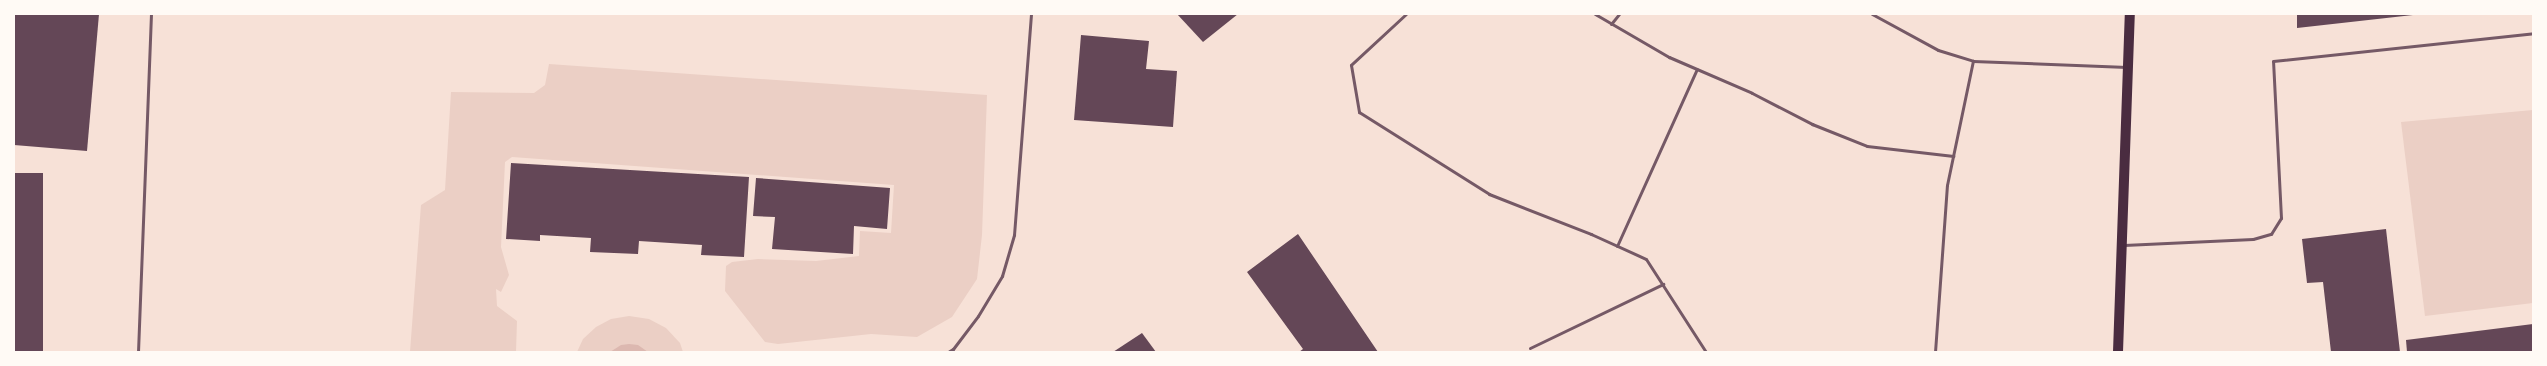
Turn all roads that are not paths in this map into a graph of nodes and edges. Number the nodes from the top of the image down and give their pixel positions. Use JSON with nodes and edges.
{"nodes":[{"id":1,"x":152,"y":14,"type":"edge"},
{"id":2,"x":1031,"y":14,"type":"edge"},
{"id":3,"x":1406,"y":14,"type":"edge"},
{"id":4,"x":1595,"y":14,"type":"edge"},
{"id":5,"x":1619,"y":14,"type":"edge"},
{"id":6,"x":1872,"y":14,"type":"edge"},
{"id":7,"x":2130,"y":14,"type":"edge"},
{"id":8,"x":1611,"y":24,"type":"junction"},
{"id":9,"x":2533,"y":33,"type":"edge"},
{"id":10,"x":1973,"y":62,"type":"junction"},
{"id":11,"x":2128,"y":67,"type":"junction"},
{"id":12,"x":1697,"y":69,"type":"junction"},
{"id":13,"x":1953,"y":156,"type":"junction"},
{"id":14,"x":2122,"y":245,"type":"junction"},
{"id":15,"x":1617,"y":246,"type":"junction"},
{"id":16,"x":1663,"y":284,"type":"junction"},
{"id":17,"x":1530,"y":348,"type":"dead end"},
{"id":18,"x":138,"y":352,"type":"edge"},
{"id":19,"x":948,"y":352,"type":"edge"},
{"id":20,"x":1706,"y":352,"type":"edge"},
{"id":21,"x":1935,"y":352,"type":"edge"},
{"id":22,"x":2118,"y":352,"type":"edge"}],
"edges":[{"from":1,"to":18,"type":"lane"},
{"from":2,"to":19,"type":"lane"},
{"from":3,"to":15,"type":"lane"},
{"from":4,"to":8,"type":"lane"},
{"from":5,"to":8,"type":"lane"},
{"from":6,"to":10,"type":"lane"},
{"from":7,"to":11,"type":"main road"},
{"from":8,"to":12,"type":"lane"},
{"from":9,"to":14,"type":"lane"},
{"from":10,"to":11,"type":"lane"},
{"from":10,"to":13,"type":"lane"},
{"from":11,"to":14,"type":"main road"},
{"from":12,"to":13,"type":"lane"},
{"from":12,"to":15,"type":"lane"},
{"from":13,"to":21,"type":"lane"},
{"from":14,"to":22,"type":"main road"},
{"from":15,"to":16,"type":"lane"},
{"from":16,"to":17,"type":"lane"},
{"from":16,"to":20,"type":"lane"}]}
